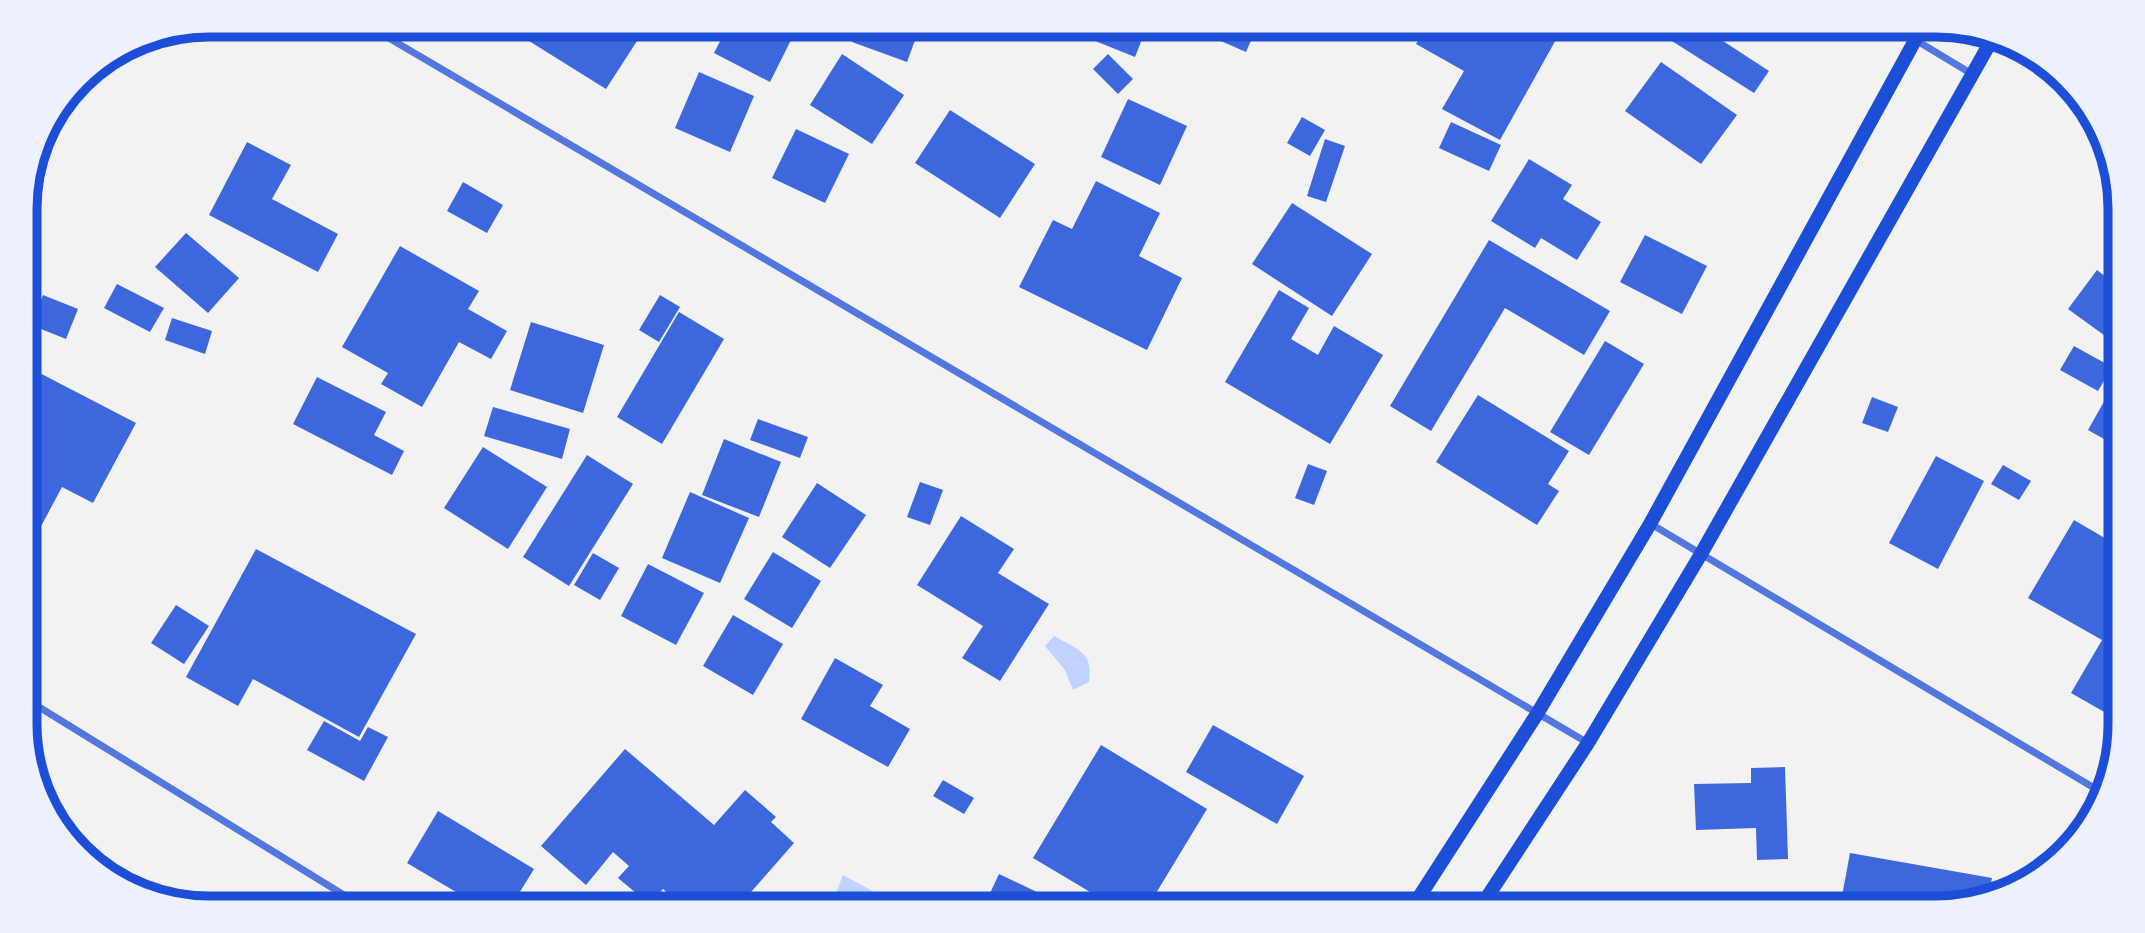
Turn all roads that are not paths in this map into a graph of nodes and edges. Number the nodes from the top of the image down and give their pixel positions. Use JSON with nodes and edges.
{"nodes":[{"id":1,"x":387,"y":37,"type":"edge"},
{"id":2,"x":1910,"y":37,"type":"edge"},
{"id":3,"x":1917,"y":37,"type":"edge"},
{"id":4,"x":1915,"y":40,"type":"junction"},
{"id":5,"x":1988,"y":46,"type":"edge"},
{"id":6,"x":1972,"y":74,"type":"junction"},
{"id":7,"x":1650,"y":524,"type":"junction"},
{"id":8,"x":1701,"y":554,"type":"junction"},
{"id":9,"x":37,"y":706,"type":"edge"},
{"id":10,"x":1538,"y":714,"type":"junction"},
{"id":11,"x":1588,"y":743,"type":"junction"},
{"id":12,"x":2095,"y":789,"type":"edge"},
{"id":13,"x":346,"y":896,"type":"edge"},
{"id":14,"x":1420,"y":896,"type":"edge"},
{"id":15,"x":1488,"y":896,"type":"edge"}],
"edges":[{"from":1,"to":10,"type":"street"},
{"from":2,"to":4,"type":"street"},
{"from":3,"to":4,"type":"main road"},
{"from":4,"to":6,"type":"street"},
{"from":4,"to":7,"type":"main road"},
{"from":5,"to":6,"type":"main road"},
{"from":6,"to":8,"type":"main road"},
{"from":7,"to":8,"type":"street"},
{"from":7,"to":10,"type":"main road"},
{"from":8,"to":11,"type":"main road"},
{"from":8,"to":12,"type":"street"},
{"from":9,"to":13,"type":"street"},
{"from":10,"to":11,"type":"street"},
{"from":10,"to":14,"type":"main road"},
{"from":11,"to":15,"type":"main road"}]}
